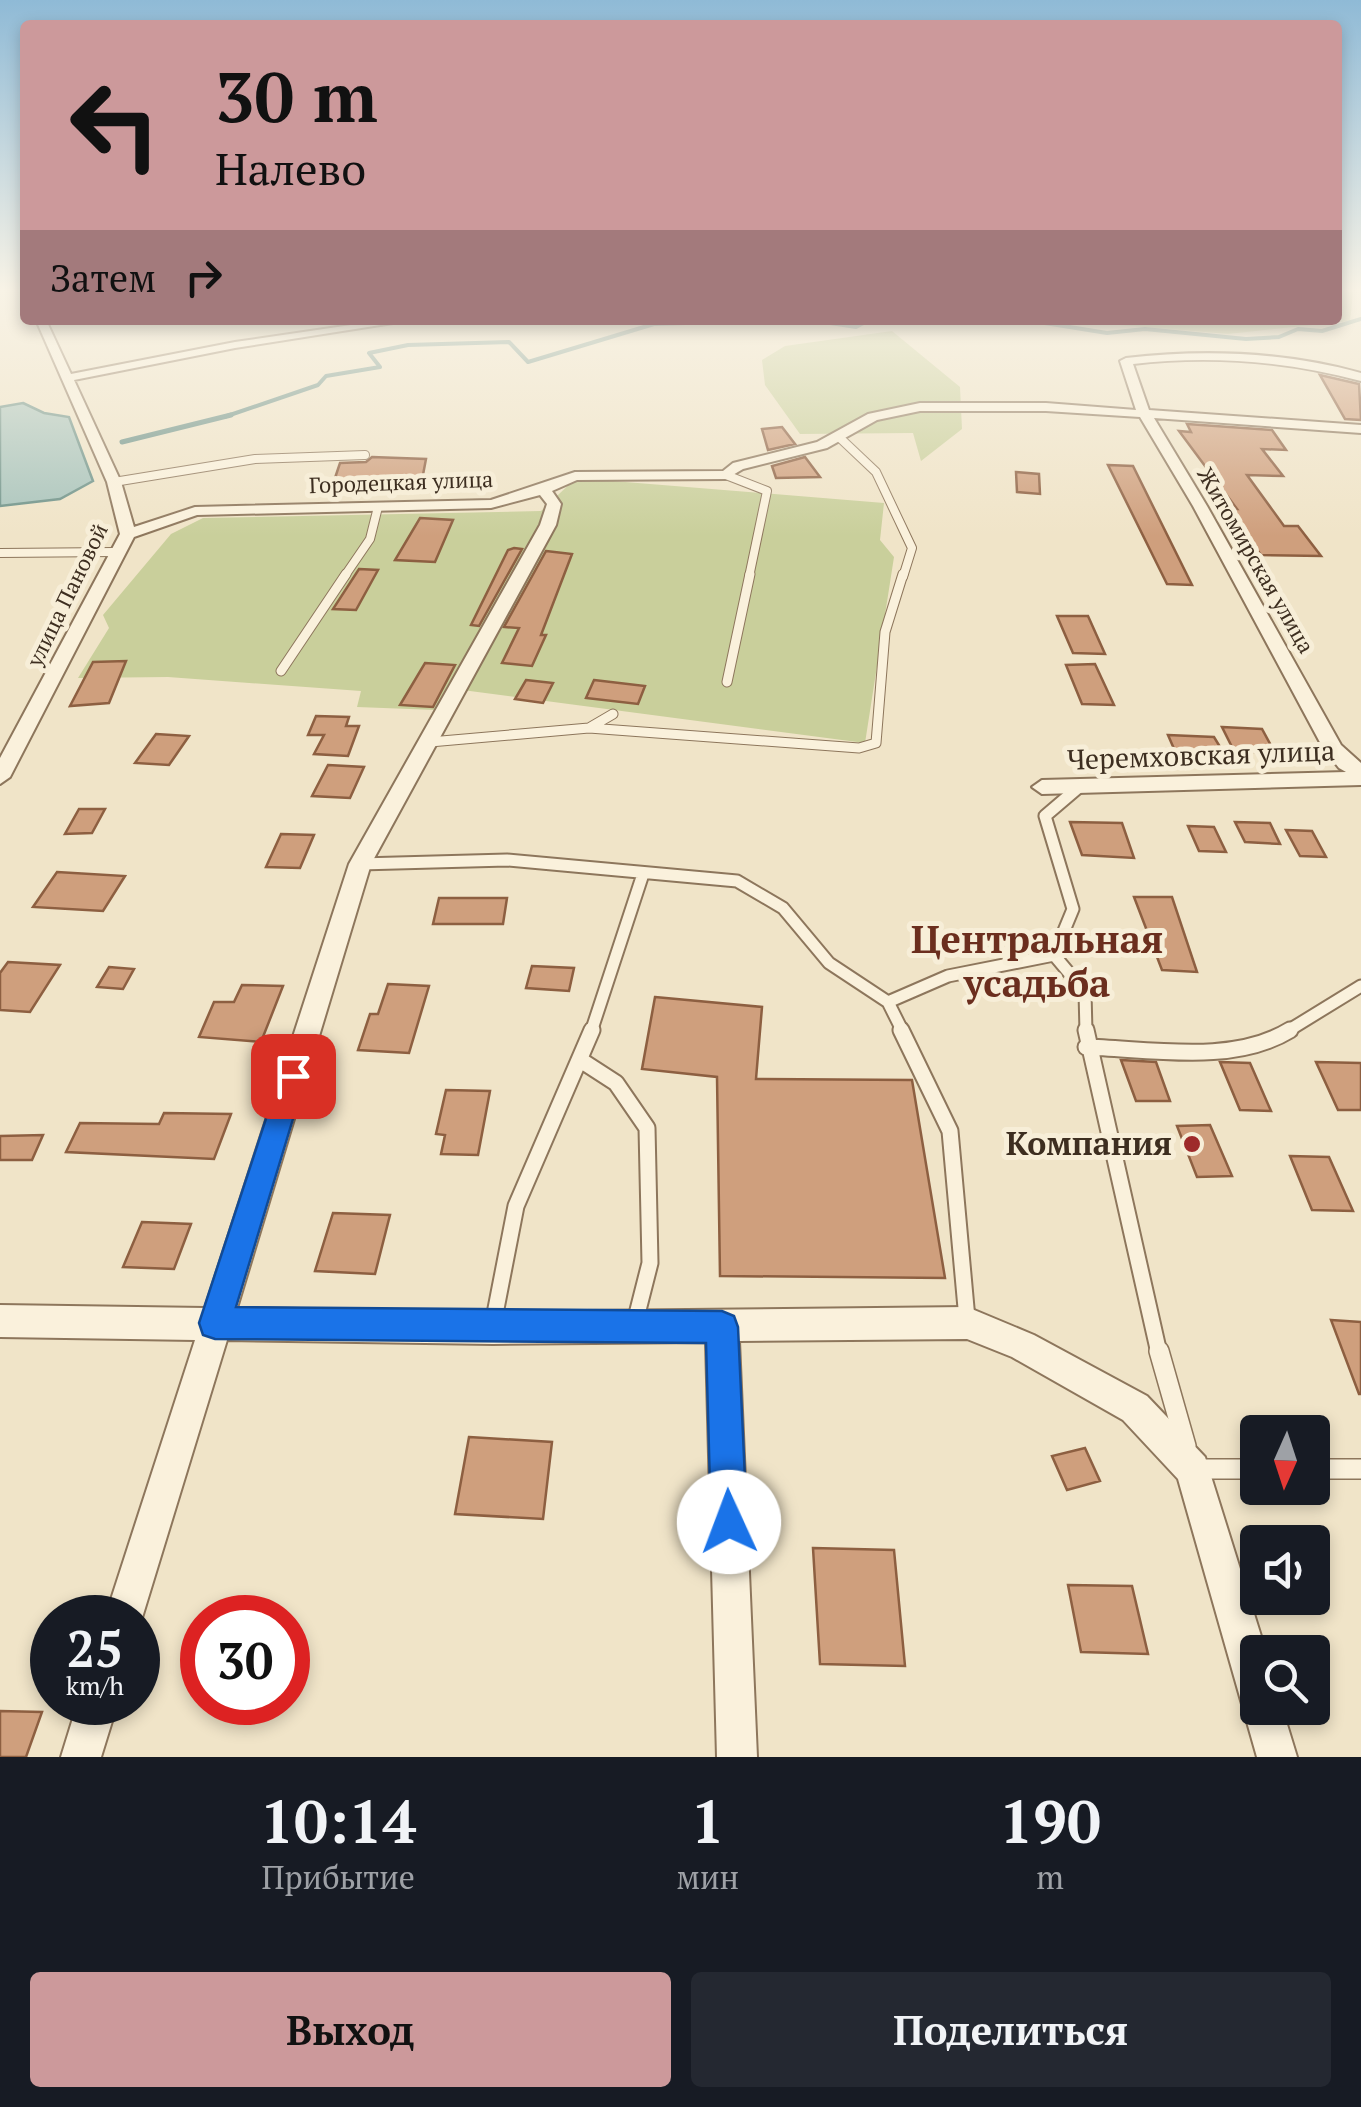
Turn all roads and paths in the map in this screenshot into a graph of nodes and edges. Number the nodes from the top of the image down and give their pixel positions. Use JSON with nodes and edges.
{"nodes":[{"id":1,"x":64,"y":372,"type":"edge"},
{"id":2,"x":97,"y":372,"type":"edge"},
{"id":3,"x":1130,"y":372,"type":"edge"},
{"id":4,"x":67,"y":378,"type":"junction"},
{"id":5,"x":1144,"y":413,"type":"junction"},
{"id":6,"x":1361,"y":429,"type":"edge"},
{"id":7,"x":839,"y":437,"type":"junction"},
{"id":8,"x":366,"y":455,"type":"dead end"},
{"id":9,"x":726,"y":475,"type":"junction"},
{"id":10,"x":114,"y":482,"type":"junction"},
{"id":11,"x":544,"y":490,"type":"junction"},
{"id":12,"x":378,"y":507,"type":"junction"},
{"id":13,"x":128,"y":534,"type":"junction"},
{"id":14,"x":115,"y":552,"type":"junction"},
{"id":15,"x":0,"y":553,"type":"edge"},
{"id":16,"x":282,"y":671,"type":"dead end"},
{"id":17,"x":727,"y":682,"type":"dead end"},
{"id":18,"x":613,"y":714,"type":"dead end"},
{"id":19,"x":589,"y":728,"type":"junction"},
{"id":20,"x":430,"y":742,"type":"junction"},
{"id":21,"x":1361,"y":774,"type":"edge"},
{"id":22,"x":0,"y":776,"type":"edge"},
{"id":23,"x":1042,"y":787,"type":"dead end"},
{"id":24,"x":1079,"y":787,"type":"junction"},
{"id":25,"x":360,"y":864,"type":"junction"},
{"id":26,"x":642,"y":874,"type":"junction"},
{"id":27,"x":1054,"y":955,"type":"junction"},
{"id":28,"x":1361,"y":986,"type":"edge"},
{"id":29,"x":888,"y":1002,"type":"junction"},
{"id":30,"x":1086,"y":1047,"type":"junction"},
{"id":31,"x":582,"y":1061,"type":"junction"},
{"id":32,"x":0,"y":1321,"type":"edge"},
{"id":33,"x":215,"y":1323,"type":"junction"},
{"id":34,"x":967,"y":1323,"type":"junction"},
{"id":35,"x":634,"y":1327,"type":"junction"},
{"id":36,"x":722,"y":1327,"type":"junction"},
{"id":37,"x":493,"y":1328,"type":"junction"},
{"id":38,"x":1193,"y":1469,"type":"junction"},
{"id":39,"x":1240,"y":1469,"type":"edge"},
{"id":40,"x":1330,"y":1469,"type":"edge"},
{"id":41,"x":1361,"y":1469,"type":"edge"},
{"id":42,"x":131,"y":1595,"type":"edge"},
{"id":43,"x":1242,"y":1635,"type":"edge"},
{"id":44,"x":91,"y":1725,"type":"edge"},
{"id":45,"x":1267,"y":1725,"type":"edge"},
{"id":46,"x":81,"y":1757,"type":"edge"},
{"id":47,"x":737,"y":1757,"type":"edge"},
{"id":48,"x":1277,"y":1757,"type":"edge"}],
"edges":[{"from":1,"to":4,"type":"street","name":"улица Пановой"},
{"from":2,"to":4,"type":"street"},
{"from":3,"to":5,"type":"street","name":"Житомирская улица"},
{"from":4,"to":10,"type":"street","name":"улица Пановой"},
{"from":5,"to":6,"type":"street","name":"Городецкая улица"},
{"from":5,"to":7,"type":"street","name":"Городецкая улица"},
{"from":5,"to":21,"type":"street","name":"Житомирская улица"},
{"from":7,"to":9,"type":"street","name":"Городецкая улица"},
{"from":7,"to":19,"type":"lane"},
{"from":8,"to":10,"type":"lane"},
{"from":9,"to":11,"type":"street","name":"Городецкая улица"},
{"from":9,"to":17,"type":"lane"},
{"from":10,"to":13,"type":"street","name":"улица Пановой"},
{"from":11,"to":12,"type":"street","name":"Городецкая улица"},
{"from":11,"to":20,"type":"street"},
{"from":12,"to":13,"type":"street","name":"Городецкая улица"},
{"from":12,"to":16,"type":"lane"},
{"from":13,"to":14,"type":"street","name":"улица Пановой"},
{"from":14,"to":15,"type":"lane"},
{"from":14,"to":22,"type":"street","name":"улица Пановой"},
{"from":18,"to":19,"type":"lane"},
{"from":19,"to":20,"type":"lane"},
{"from":20,"to":25,"type":"street"},
{"from":21,"to":24,"type":"street","name":"Черемховская улица"},
{"from":23,"to":24,"type":"street","name":"Черемховская улица"},
{"from":24,"to":27,"type":"lane"},
{"from":25,"to":26,"type":"lane"},
{"from":25,"to":33,"type":"street"},
{"from":26,"to":29,"type":"lane"},
{"from":26,"to":31,"type":"lane"},
{"from":27,"to":29,"type":"lane"},
{"from":27,"to":30,"type":"lane"},
{"from":28,"to":30,"type":"lane"},
{"from":29,"to":34,"type":"lane"},
{"from":30,"to":38,"type":"lane"},
{"from":31,"to":35,"type":"lane"},
{"from":31,"to":37,"type":"lane"},
{"from":32,"to":33,"type":"street"},
{"from":33,"to":37,"type":"street"},
{"from":33,"to":42,"type":"street"},
{"from":34,"to":36,"type":"street"},
{"from":34,"to":38,"type":"street"},
{"from":35,"to":36,"type":"street"},
{"from":35,"to":37,"type":"street"},
{"from":36,"to":47,"type":"street"},
{"from":38,"to":39,"type":"lane"},
{"from":38,"to":43,"type":"street"},
{"from":40,"to":41,"type":"lane"},
{"from":44,"to":46,"type":"street"},
{"from":45,"to":48,"type":"street"}]}
